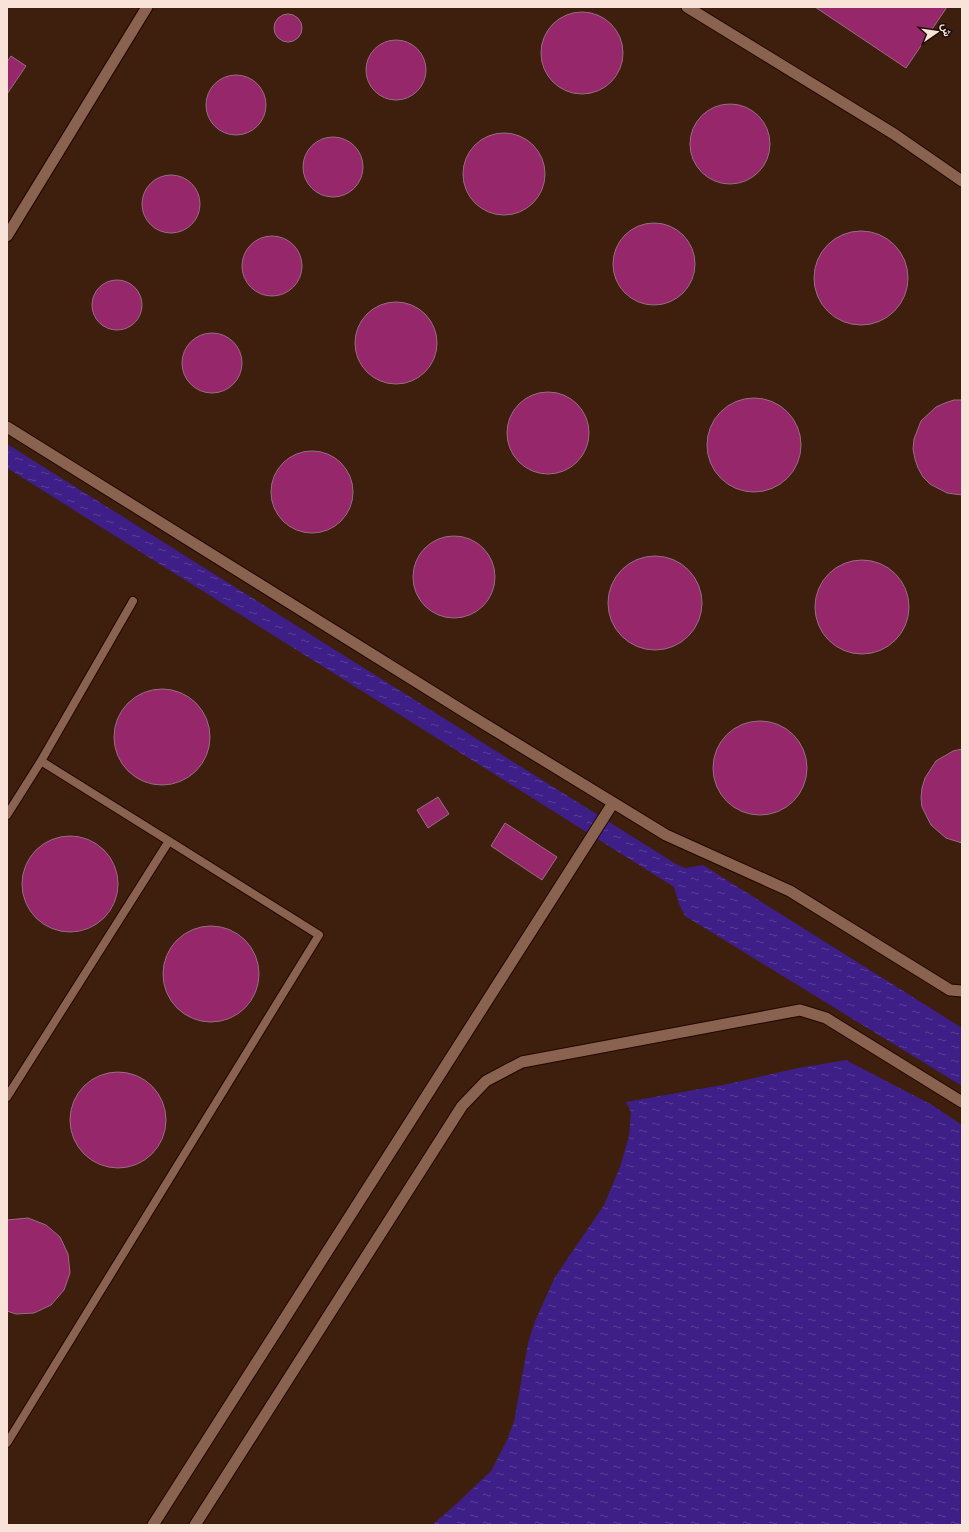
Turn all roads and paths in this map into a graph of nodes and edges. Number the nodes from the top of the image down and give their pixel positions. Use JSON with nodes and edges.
{"nodes":[{"id":1,"x":147,"y":7,"type":"edge"},
{"id":2,"x":687,"y":7,"type":"edge"},
{"id":3,"x":962,"y":181,"type":"edge"},
{"id":4,"x":7,"y":236,"type":"edge"},
{"id":5,"x":7,"y":427,"type":"edge"},
{"id":6,"x":133,"y":601,"type":"dead end"},
{"id":7,"x":41,"y":761,"type":"junction"},
{"id":8,"x":613,"y":803,"type":"junction"},
{"id":9,"x":7,"y":815,"type":"edge"},
{"id":10,"x":170,"y":841,"type":"junction"},
{"id":11,"x":962,"y":991,"type":"edge"},
{"id":12,"x":7,"y":1097,"type":"edge"},
{"id":13,"x":962,"y":1102,"type":"edge"},
{"id":14,"x":7,"y":1443,"type":"edge"},
{"id":15,"x":153,"y":1525,"type":"edge"},
{"id":16,"x":195,"y":1525,"type":"edge"}],
"edges":[{"from":1,"to":4,"type":"street"},
{"from":2,"to":3,"type":"street"},
{"from":5,"to":8,"type":"street"},
{"from":6,"to":7,"type":"lane"},
{"from":7,"to":9,"type":"lane"},
{"from":7,"to":10,"type":"lane"},
{"from":8,"to":11,"type":"street"},
{"from":8,"to":15,"type":"street"},
{"from":10,"to":12,"type":"lane"},
{"from":10,"to":14,"type":"lane"},
{"from":13,"to":16,"type":"street"}]}
